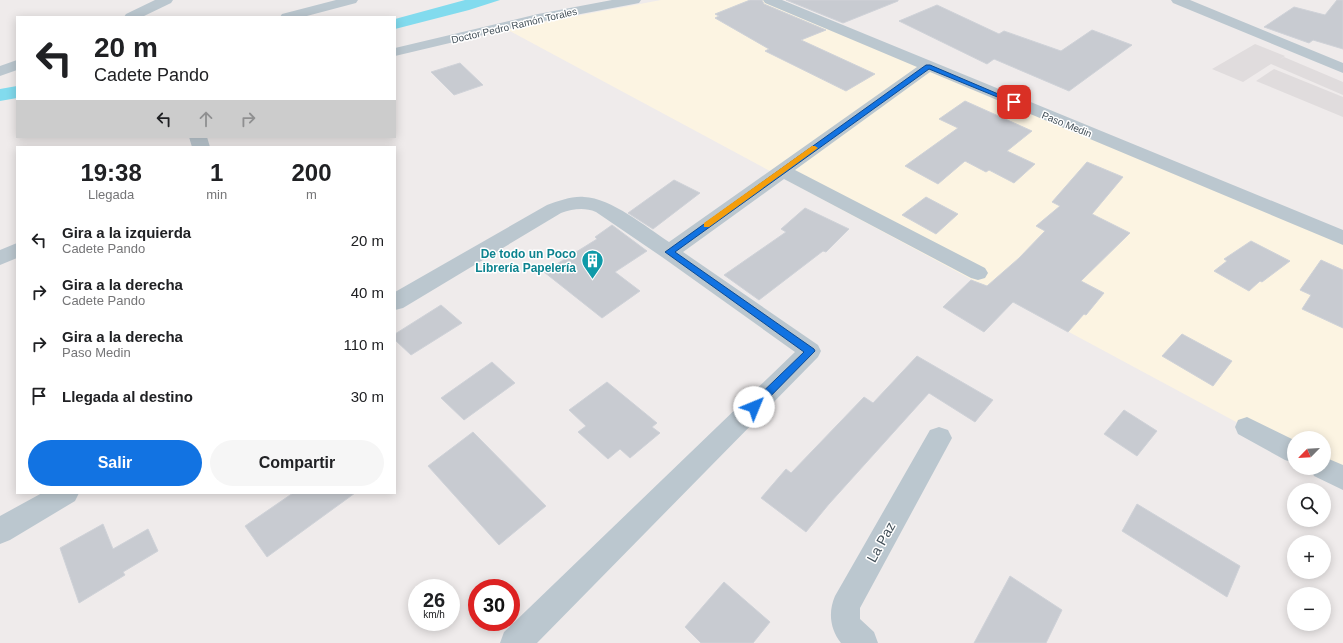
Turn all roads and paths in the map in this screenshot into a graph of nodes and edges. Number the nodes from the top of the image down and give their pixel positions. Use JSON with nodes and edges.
{"nodes":[{"id":1,"x":166,"y":0,"type":"edge"},
{"id":2,"x":351,"y":0,"type":"edge"},
{"id":3,"x":634,"y":0,"type":"edge"},
{"id":4,"x":770,"y":0,"type":"edge"},
{"id":5,"x":1178,"y":0,"type":"edge"},
{"id":6,"x":1198,"y":3,"type":"edge"},
{"id":7,"x":151,"y":12,"type":"edge"},
{"id":8,"x":135,"y":16,"type":"edge"},
{"id":9,"x":291,"y":16,"type":"edge"},
{"id":10,"x":396,"y":52,"type":"edge"},
{"id":11,"x":16,"y":65,"type":"edge"},
{"id":12,"x":928,"y":66,"type":"junction"},
{"id":13,"x":1343,"y":68,"type":"edge"},
{"id":14,"x":0,"y":70,"type":"edge"},
{"id":15,"x":783,"y":171,"type":"junction"},
{"id":16,"x":1343,"y":238,"type":"edge"},
{"id":17,"x":16,"y":250,"type":"edge"},
{"id":18,"x":669,"y":252,"type":"junction"},
{"id":19,"x":0,"y":258,"type":"edge"},
{"id":20,"x":978,"y":273,"type":"dead end"},
{"id":21,"x":396,"y":301,"type":"edge"},
{"id":22,"x":1247,"y":427,"type":"dead end"},
{"id":23,"x":939,"y":438,"type":"dead end"},
{"id":24,"x":1287,"y":448,"type":"edge"},
{"id":25,"x":1331,"y":472,"type":"edge"},
{"id":26,"x":1343,"y":478,"type":"edge"},
{"id":27,"x":64,"y":494,"type":"edge"},
{"id":28,"x":0,"y":531,"type":"edge"},
{"id":29,"x":515,"y":643,"type":"edge"},
{"id":30,"x":863,"y":643,"type":"edge"}],
"edges":[{"from":1,"to":7,"type":"street"},
{"from":2,"to":9,"type":"street"},
{"from":3,"to":10,"type":"street","name":"Doctor Pedro Ramón Torales"},
{"from":4,"to":12,"type":"street","name":"Paso Medin"},
{"from":5,"to":6,"type":"street"},
{"from":6,"to":13,"type":"street"},
{"from":7,"to":8,"type":"street"},
{"from":11,"to":14,"type":"street"},
{"from":12,"to":15,"type":"street"},
{"from":12,"to":16,"type":"street","name":"Paso Medin"},
{"from":15,"to":18,"type":"street"},
{"from":15,"to":20,"type":"street"},
{"from":17,"to":19,"type":"street"},
{"from":18,"to":21,"type":"street"},
{"from":18,"to":29,"type":"street"},
{"from":22,"to":24,"type":"street"},
{"from":23,"to":30,"type":"street","name":"La Paz"},
{"from":25,"to":26,"type":"street"},
{"from":27,"to":28,"type":"street"}]}
